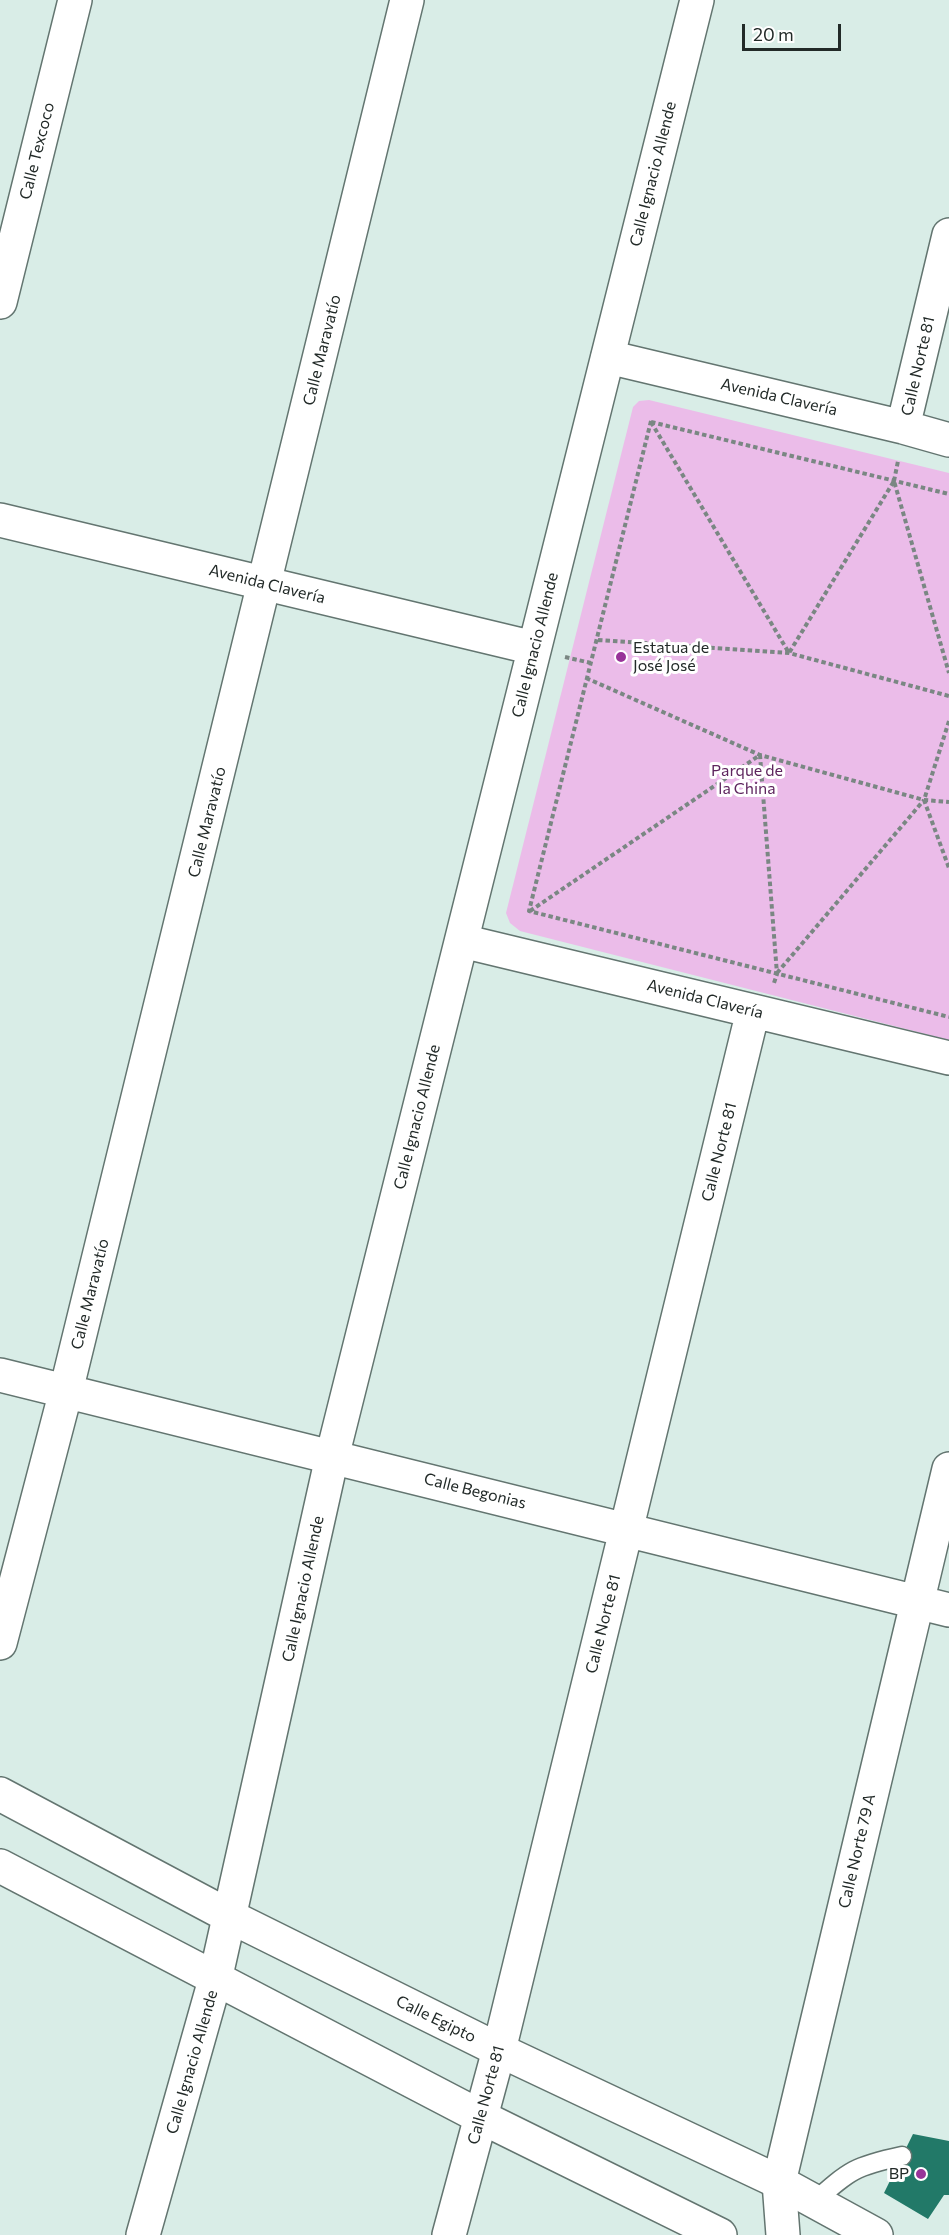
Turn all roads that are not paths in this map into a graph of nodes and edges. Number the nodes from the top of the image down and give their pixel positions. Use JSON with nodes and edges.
{"nodes":[{"id":1,"x":75,"y":0,"type":"edge"},
{"id":2,"x":407,"y":0,"type":"edge"},
{"id":3,"x":697,"y":0,"type":"edge"},
{"id":4,"x":949,"y":235,"type":"edge"},
{"id":5,"x":0,"y":302,"type":"edge"},
{"id":6,"x":608,"y":357,"type":"junction"},
{"id":7,"x":903,"y":427,"type":"junction"},
{"id":8,"x":949,"y":440,"type":"edge"},
{"id":9,"x":0,"y":520,"type":"edge"},
{"id":10,"x":266,"y":584,"type":"junction"},
{"id":11,"x":534,"y":648,"type":"junction"},
{"id":12,"x":462,"y":941,"type":"junction"},
{"id":13,"x":753,"y":1011,"type":"junction"},
{"id":14,"x":949,"y":1058,"type":"edge"},
{"id":15,"x":0,"y":1375,"type":"edge"},
{"id":16,"x":66,"y":1391,"type":"junction"},
{"id":17,"x":332,"y":1457,"type":"junction"},
{"id":18,"x":949,"y":1469,"type":"edge"},
{"id":19,"x":627,"y":1528,"type":"junction"},
{"id":20,"x":917,"y":1603,"type":"junction"},
{"id":21,"x":949,"y":1610,"type":"edge"},
{"id":22,"x":0,"y":1643,"type":"edge"},
{"id":23,"x":0,"y":1794,"type":"edge"},
{"id":24,"x":0,"y":1866,"type":"edge"},
{"id":25,"x":231,"y":1917,"type":"junction"},
{"id":26,"x":215,"y":1980,"type":"junction"},
{"id":27,"x":499,"y":2050,"type":"junction"},
{"id":28,"x":481,"y":2117,"type":"junction"},
{"id":29,"x":902,"y":2156,"type":"dead end"},
{"id":30,"x":778,"y":2182,"type":"junction"},
{"id":31,"x":814,"y":2202,"type":"junction"},
{"id":32,"x":143,"y":2235,"type":"edge"},
{"id":33,"x":449,"y":2235,"type":"edge"},
{"id":34,"x":720,"y":2235,"type":"edge"},
{"id":35,"x":783,"y":2235,"type":"edge"},
{"id":36,"x":876,"y":2235,"type":"edge"}],
"edges":[{"from":1,"to":5,"type":"street","name":"Calle Texcoco"},
{"from":2,"to":10,"type":"street","name":"Calle Maravatío"},
{"from":3,"to":6,"type":"street","name":"Calle Ignacio Allende"},
{"from":4,"to":7,"type":"street","name":"Calle Norte 81"},
{"from":6,"to":7,"type":"street","name":"Avenida Clavería"},
{"from":6,"to":11,"type":"street","name":"Calle Ignacio Allende"},
{"from":7,"to":8,"type":"street","name":"Avenida Clavería"},
{"from":9,"to":10,"type":"street","name":"Avenida Clavería"},
{"from":10,"to":11,"type":"street","name":"Avenida Clavería"},
{"from":10,"to":16,"type":"street","name":"Calle Maravatío"},
{"from":11,"to":12,"type":"street","name":"Calle Ignacio Allende"},
{"from":12,"to":13,"type":"street","name":"Avenida Clavería"},
{"from":12,"to":17,"type":"street","name":"Calle Ignacio Allende"},
{"from":13,"to":14,"type":"street","name":"Avenida Clavería"},
{"from":13,"to":19,"type":"street","name":"Calle Norte 81"},
{"from":15,"to":16,"type":"street","name":"Calle Begonias"},
{"from":16,"to":17,"type":"street","name":"Calle Begonias"},
{"from":16,"to":22,"type":"street","name":"Calle Maravatío"},
{"from":17,"to":19,"type":"street","name":"Calle Begonias"},
{"from":17,"to":25,"type":"street","name":"Calle Ignacio Allende"},
{"from":18,"to":20,"type":"street","name":"Calle Norte 79 A"},
{"from":19,"to":20,"type":"street","name":"Calle Begonias"},
{"from":19,"to":27,"type":"street","name":"Calle Norte 81"},
{"from":20,"to":21,"type":"street","name":"Calle Begonias"},
{"from":20,"to":30,"type":"street","name":"Calle Norte 79 A"},
{"from":23,"to":25,"type":"street","name":"Calle Egipto"},
{"from":24,"to":26,"type":"street"},
{"from":25,"to":26,"type":"street","name":"Calle Ignacio Allende"},
{"from":25,"to":27,"type":"street","name":"Calle Egipto"},
{"from":26,"to":28,"type":"street"},
{"from":26,"to":32,"type":"street","name":"Calle Ignacio Allende"},
{"from":27,"to":28,"type":"street","name":"Calle Norte 81"},
{"from":27,"to":30,"type":"street","name":"Calle Egipto"},
{"from":28,"to":33,"type":"street","name":"Calle Norte 81"},
{"from":28,"to":34,"type":"street"},
{"from":29,"to":31,"type":"lane"},
{"from":30,"to":31,"type":"street","name":"Calle Egipto"},
{"from":30,"to":35,"type":"street","name":"Calle Norte 79 A"},
{"from":31,"to":36,"type":"street","name":"Calle Egipto"}]}
